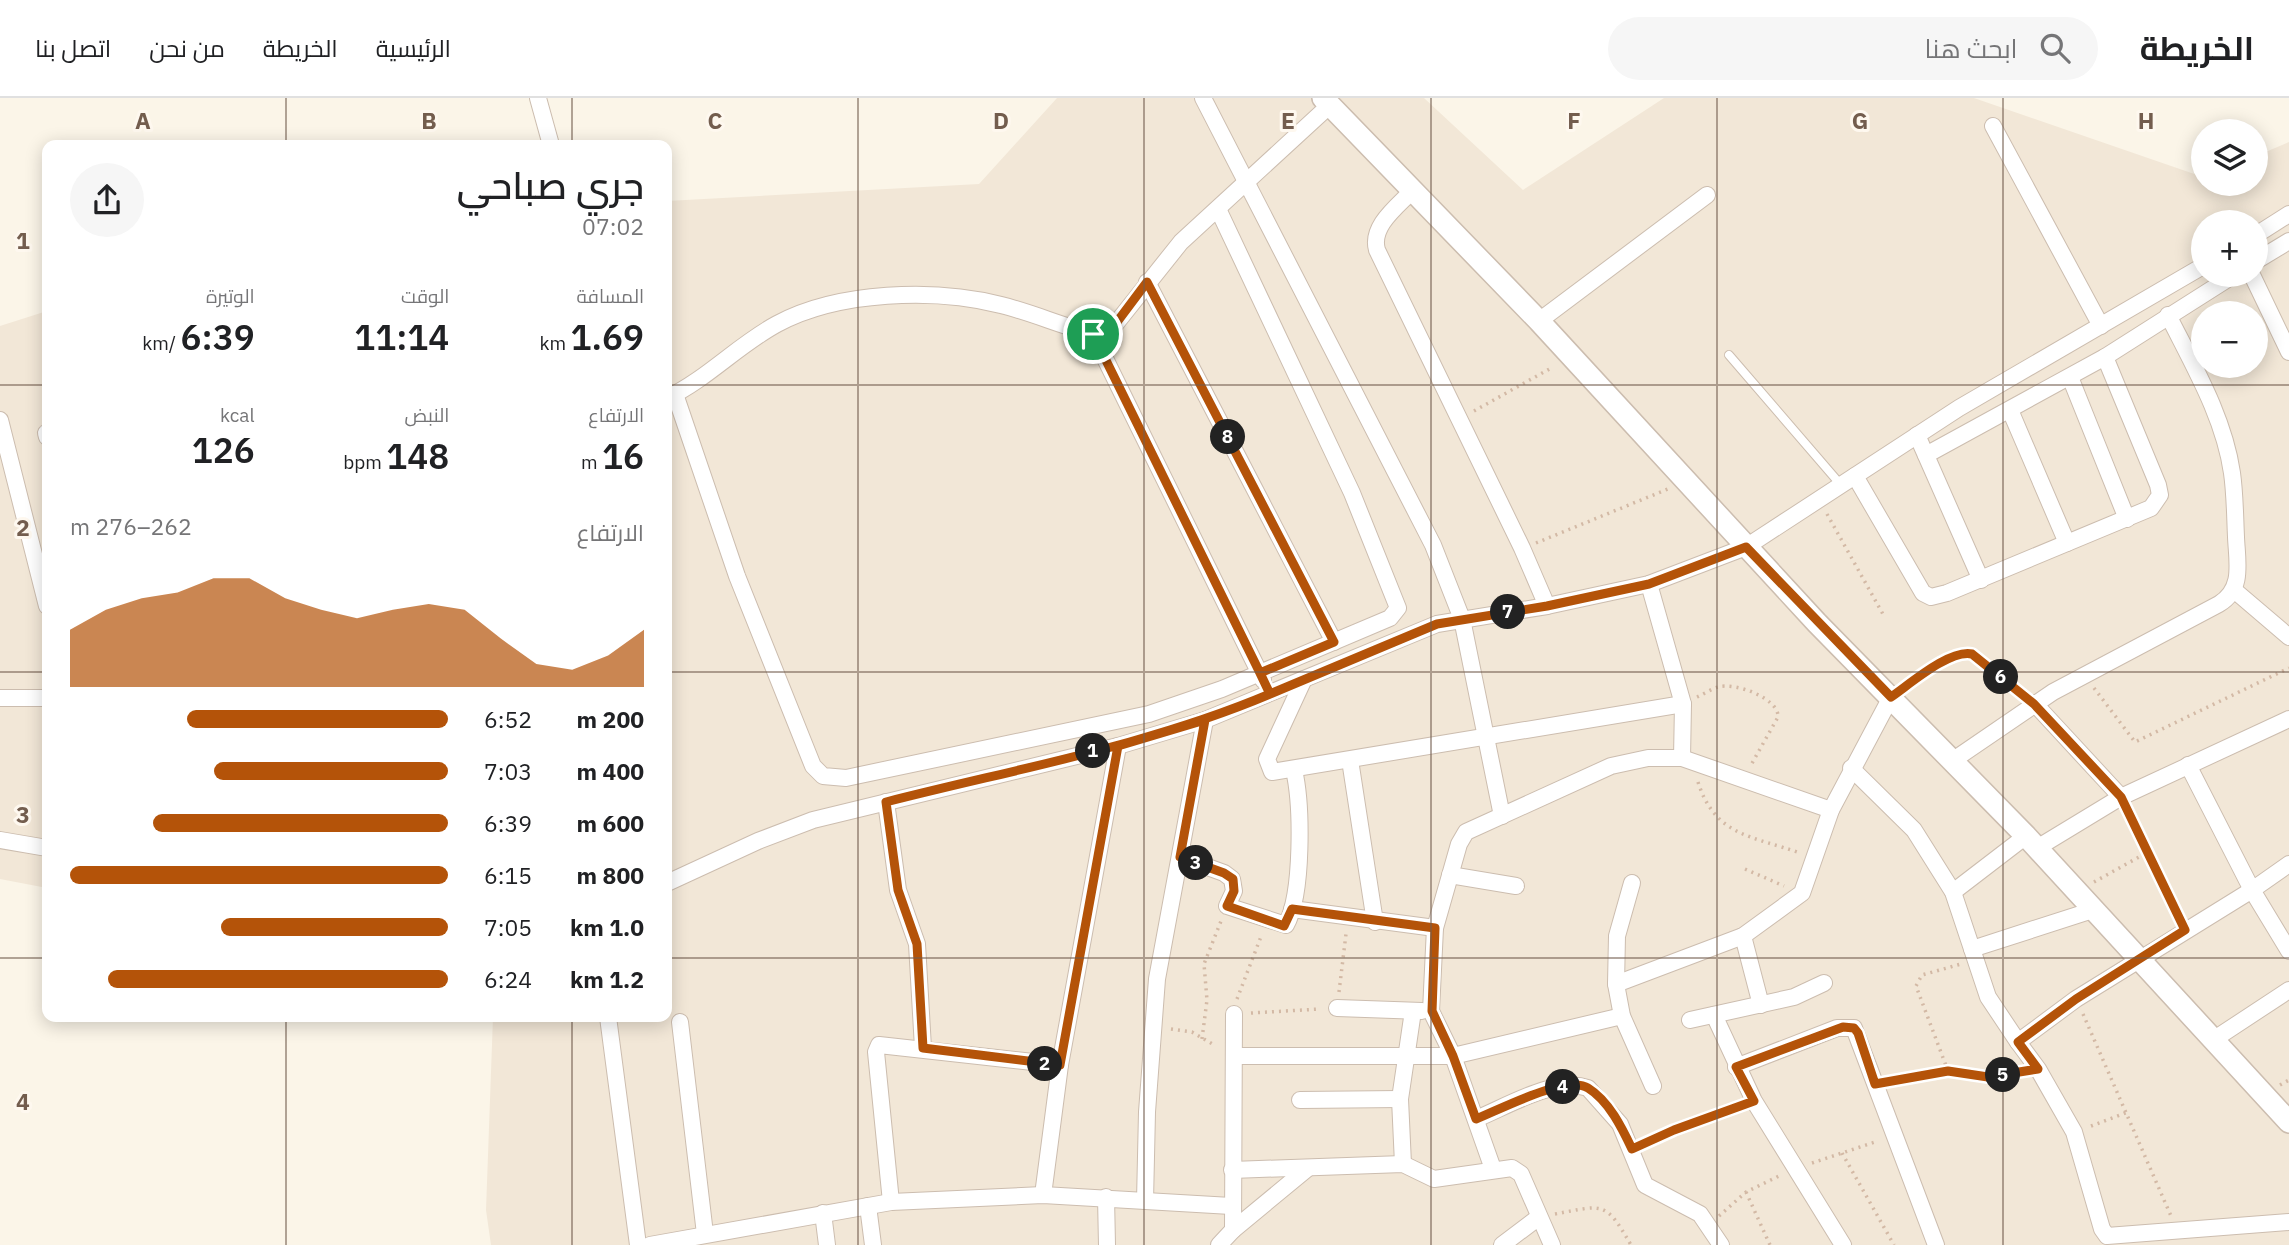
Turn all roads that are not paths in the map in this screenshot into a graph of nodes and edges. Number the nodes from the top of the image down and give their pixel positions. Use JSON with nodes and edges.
{"nodes":[{"id":1,"x":538,"y":98,"type":"edge"},
{"id":2,"x":1203,"y":98,"type":"edge"},
{"id":3,"x":1326,"y":101,"type":"edge"},
{"id":4,"x":1993,"y":126,"type":"dead end"},
{"id":5,"x":550,"y":140,"type":"edge"},
{"id":6,"x":1248,"y":182,"type":"junction"},
{"id":7,"x":1413,"y":190,"type":"junction"},
{"id":8,"x":1707,"y":195,"type":"dead end"},
{"id":9,"x":1218,"y":209,"type":"junction"},
{"id":10,"x":2289,"y":214,"type":"edge"},
{"id":11,"x":2268,"y":227,"type":"edge"},
{"id":12,"x":2289,"y":241,"type":"edge"},
{"id":13,"x":2268,"y":254,"type":"edge"},
{"id":14,"x":2191,"y":274,"type":"edge"},
{"id":15,"x":1147,"y":282,"type":"junction"},
{"id":16,"x":2214,"y":287,"type":"edge"},
{"id":17,"x":2258,"y":287,"type":"edge"},
{"id":18,"x":2168,"y":315,"type":"junction"},
{"id":19,"x":1539,"y":321,"type":"junction"},
{"id":20,"x":2101,"y":326,"type":"junction"},
{"id":21,"x":1093,"y":334,"type":"junction"},
{"id":22,"x":2289,"y":352,"type":"edge"},
{"id":23,"x":1729,"y":355,"type":"dead end"},
{"id":24,"x":2105,"y":357,"type":"junction"},
{"id":25,"x":2070,"y":377,"type":"junction"},
{"id":26,"x":672,"y":395,"type":"edge"},
{"id":27,"x":672,"y":399,"type":"edge"},
{"id":28,"x":2010,"y":410,"type":"junction"},
{"id":29,"x":0,"y":420,"type":"edge"},
{"id":30,"x":1917,"y":435,"type":"junction"},
{"id":31,"x":1926,"y":455,"type":"junction"},
{"id":32,"x":1848,"y":481,"type":"junction"},
{"id":33,"x":2127,"y":519,"type":"junction"},
{"id":34,"x":2067,"y":543,"type":"junction"},
{"id":35,"x":1746,"y":547,"type":"junction"},
{"id":36,"x":1981,"y":580,"type":"junction"},
{"id":37,"x":1649,"y":584,"type":"junction"},
{"id":38,"x":42,"y":586,"type":"edge"},
{"id":39,"x":2234,"y":590,"type":"junction"},
{"id":40,"x":1547,"y":606,"type":"junction"},
{"id":41,"x":1462,"y":619,"type":"junction"},
{"id":42,"x":2289,"y":637,"type":"edge"},
{"id":43,"x":1334,"y":642,"type":"junction"},
{"id":44,"x":1260,"y":673,"type":"junction"},
{"id":45,"x":1304,"y":679,"type":"junction"},
{"id":46,"x":1270,"y":694,"type":"junction"},
{"id":47,"x":1891,"y":697,"type":"junction"},
{"id":48,"x":0,"y":698,"type":"edge"},
{"id":49,"x":42,"y":698,"type":"edge"},
{"id":50,"x":1683,"y":704,"type":"junction"},
{"id":51,"x":2034,"y":704,"type":"junction"},
{"id":52,"x":2289,"y":719,"type":"edge"},
{"id":53,"x":1205,"y":720,"type":"junction"},
{"id":54,"x":1488,"y":735,"type":"junction"},
{"id":55,"x":1118,"y":746,"type":"junction"},
{"id":56,"x":1682,"y":758,"type":"junction"},
{"id":57,"x":1350,"y":760,"type":"junction"},
{"id":58,"x":1952,"y":761,"type":"junction"},
{"id":59,"x":2188,"y":765,"type":"junction"},
{"id":60,"x":1852,"y":768,"type":"junction"},
{"id":61,"x":1294,"y":770,"type":"junction"},
{"id":62,"x":2121,"y":797,"type":"junction"},
{"id":63,"x":886,"y":802,"type":"junction"},
{"id":64,"x":1831,"y":810,"type":"junction"},
{"id":65,"x":1502,"y":816,"type":"junction"},
{"id":66,"x":0,"y":840,"type":"edge"},
{"id":67,"x":2032,"y":842,"type":"junction"},
{"id":68,"x":42,"y":847,"type":"edge"},
{"id":69,"x":1180,"y":857,"type":"junction"},
{"id":70,"x":2288,"y":866,"type":"edge"},
{"id":71,"x":1450,"y":874,"type":"junction"},
{"id":72,"x":672,"y":881,"type":"edge"},
{"id":73,"x":1632,"y":883,"type":"dead end"},
{"id":74,"x":1517,"y":886,"type":"dead end"},
{"id":75,"x":2252,"y":890,"type":"junction"},
{"id":76,"x":1953,"y":892,"type":"junction"},
{"id":77,"x":1292,"y":909,"type":"junction"},
{"id":78,"x":2093,"y":910,"type":"junction"},
{"id":79,"x":1375,"y":922,"type":"junction"},
{"id":80,"x":1435,"y":928,"type":"junction"},
{"id":81,"x":1743,"y":936,"type":"junction"},
{"id":82,"x":2289,"y":951,"type":"edge"},
{"id":83,"x":1974,"y":955,"type":"junction"},
{"id":84,"x":2138,"y":959,"type":"junction"},
{"id":85,"x":1824,"y":983,"type":"dead end"},
{"id":86,"x":1616,"y":984,"type":"junction"},
{"id":87,"x":2289,"y":990,"type":"edge"},
{"id":88,"x":1761,"y":1005,"type":"junction"},
{"id":89,"x":1337,"y":1008,"type":"road end"},
{"id":90,"x":1413,"y":1011,"type":"junction"},
{"id":91,"x":1432,"y":1011,"type":"junction"},
{"id":92,"x":1234,"y":1014,"type":"road end"},
{"id":93,"x":1714,"y":1015,"type":"junction"},
{"id":94,"x":1622,"y":1016,"type":"junction"},
{"id":95,"x":1690,"y":1020,"type":"dead end"},
{"id":96,"x":680,"y":1021,"type":"dead end"},
{"id":97,"x":609,"y":1022,"type":"edge"},
{"id":98,"x":2213,"y":1040,"type":"junction"},
{"id":99,"x":2018,"y":1042,"type":"junction"},
{"id":100,"x":923,"y":1048,"type":"junction"},
{"id":101,"x":1234,"y":1056,"type":"junction"},
{"id":102,"x":1453,"y":1056,"type":"junction"},
{"id":103,"x":1405,"y":1057,"type":"junction"},
{"id":104,"x":1060,"y":1065,"type":"junction"},
{"id":105,"x":1736,"y":1067,"type":"junction"},
{"id":106,"x":1653,"y":1086,"type":"dead end"},
{"id":107,"x":1401,"y":1099,"type":"junction"},
{"id":108,"x":1300,"y":1100,"type":"dead end"},
{"id":109,"x":1476,"y":1119,"type":"junction"},
{"id":110,"x":2289,"y":1122,"type":"edge"},
{"id":111,"x":1403,"y":1164,"type":"junction"},
{"id":112,"x":1308,"y":1168,"type":"junction"},
{"id":113,"x":1493,"y":1169,"type":"junction"},
{"id":114,"x":1231,"y":1170,"type":"junction"},
{"id":115,"x":1043,"y":1195,"type":"junction"},
{"id":116,"x":1106,"y":1197,"type":"junction"},
{"id":117,"x":1145,"y":1201,"type":"junction"},
{"id":118,"x":891,"y":1202,"type":"junction"},
{"id":119,"x":868,"y":1206,"type":"junction"},
{"id":120,"x":1231,"y":1206,"type":"junction"},
{"id":121,"x":823,"y":1213,"type":"junction"},
{"id":122,"x":1539,"y":1217,"type":"junction"},
{"id":123,"x":2289,"y":1222,"type":"edge"},
{"id":124,"x":1233,"y":1230,"type":"junction"},
{"id":125,"x":699,"y":1238,"type":"edge"},
{"id":126,"x":638,"y":1245,"type":"edge"},
{"id":127,"x":650,"y":1245,"type":"edge"},
{"id":128,"x":827,"y":1245,"type":"edge"},
{"id":129,"x":873,"y":1245,"type":"edge"},
{"id":130,"x":1107,"y":1245,"type":"edge"},
{"id":131,"x":1219,"y":1245,"type":"edge"},
{"id":132,"x":1502,"y":1245,"type":"edge"},
{"id":133,"x":1552,"y":1245,"type":"edge"},
{"id":134,"x":1721,"y":1245,"type":"edge"},
{"id":135,"x":1843,"y":1245,"type":"edge"},
{"id":136,"x":1936,"y":1245,"type":"edge"}],
"edges":[{"from":1,"to":5,"type":"street"},
{"from":2,"to":6,"type":"street"},
{"from":3,"to":6,"type":"street"},
{"from":3,"to":7,"type":"street"},
{"from":4,"to":20,"type":"street"},
{"from":6,"to":9,"type":"street"},
{"from":6,"to":41,"type":"street"},
{"from":7,"to":19,"type":"street"},
{"from":7,"to":40,"type":"street"},
{"from":8,"to":19,"type":"street"},
{"from":9,"to":15,"type":"street"},
{"from":9,"to":43,"type":"street"},
{"from":10,"to":11,"type":"street"},
{"from":12,"to":13,"type":"street"},
{"from":14,"to":20,"type":"street"},
{"from":15,"to":21,"type":"street"},
{"from":15,"to":43,"type":"street"},
{"from":16,"to":18,"type":"street"},
{"from":17,"to":22,"type":"street"},
{"from":18,"to":24,"type":"street"},
{"from":18,"to":39,"type":"street"},
{"from":19,"to":35,"type":"street"},
{"from":20,"to":30,"type":"street"},
{"from":21,"to":26,"type":"street"},
{"from":21,"to":44,"type":"street"},
{"from":23,"to":32,"type":"lane"},
{"from":24,"to":25,"type":"street"},
{"from":24,"to":33,"type":"street"},
{"from":25,"to":28,"type":"street"},
{"from":25,"to":33,"type":"street"},
{"from":27,"to":44,"type":"street"},
{"from":28,"to":31,"type":"street"},
{"from":28,"to":34,"type":"street"},
{"from":29,"to":38,"type":"street"},
{"from":30,"to":31,"type":"street"},
{"from":30,"to":32,"type":"street"},
{"from":31,"to":36,"type":"street"},
{"from":32,"to":35,"type":"street"},
{"from":32,"to":36,"type":"street"},
{"from":33,"to":34,"type":"street"},
{"from":34,"to":36,"type":"street"},
{"from":35,"to":37,"type":"street"},
{"from":35,"to":47,"type":"street"},
{"from":37,"to":40,"type":"street"},
{"from":37,"to":50,"type":"street"},
{"from":39,"to":42,"type":"street"},
{"from":39,"to":51,"type":"street"},
{"from":40,"to":41,"type":"street"},
{"from":41,"to":45,"type":"street"},
{"from":41,"to":54,"type":"street"},
{"from":43,"to":44,"type":"street"},
{"from":44,"to":46,"type":"street"},
{"from":45,"to":46,"type":"street"},
{"from":45,"to":61,"type":"street"},
{"from":46,"to":53,"type":"street"},
{"from":47,"to":58,"type":"street"},
{"from":47,"to":60,"type":"street"},
{"from":48,"to":49,"type":"street"},
{"from":50,"to":54,"type":"street"},
{"from":50,"to":56,"type":"street"},
{"from":51,"to":58,"type":"street"},
{"from":51,"to":62,"type":"street"},
{"from":52,"to":59,"type":"street"},
{"from":53,"to":55,"type":"street"},
{"from":53,"to":69,"type":"street"},
{"from":54,"to":57,"type":"street"},
{"from":54,"to":65,"type":"street"},
{"from":55,"to":63,"type":"street"},
{"from":55,"to":104,"type":"street"},
{"from":56,"to":64,"type":"street"},
{"from":56,"to":65,"type":"street"},
{"from":57,"to":61,"type":"street"},
{"from":57,"to":79,"type":"street"},
{"from":58,"to":67,"type":"street"},
{"from":59,"to":62,"type":"street"},
{"from":59,"to":75,"type":"street"},
{"from":60,"to":64,"type":"street"},
{"from":60,"to":76,"type":"street"},
{"from":61,"to":77,"type":"street"},
{"from":62,"to":67,"type":"street"},
{"from":63,"to":72,"type":"street"},
{"from":63,"to":100,"type":"street"},
{"from":64,"to":81,"type":"street"},
{"from":65,"to":71,"type":"street"},
{"from":66,"to":68,"type":"street"},
{"from":67,"to":76,"type":"street"},
{"from":67,"to":78,"type":"street"},
{"from":69,"to":77,"type":"street"},
{"from":69,"to":117,"type":"street"},
{"from":70,"to":75,"type":"street"},
{"from":71,"to":74,"type":"street"},
{"from":71,"to":80,"type":"street"},
{"from":73,"to":86,"type":"street"},
{"from":75,"to":82,"type":"street"},
{"from":75,"to":84,"type":"street"},
{"from":76,"to":83,"type":"street"},
{"from":77,"to":79,"type":"street"},
{"from":78,"to":83,"type":"street"},
{"from":78,"to":84,"type":"street"},
{"from":79,"to":80,"type":"street"},
{"from":80,"to":91,"type":"street"},
{"from":81,"to":86,"type":"street"},
{"from":81,"to":88,"type":"street"},
{"from":83,"to":99,"type":"street"},
{"from":84,"to":98,"type":"street"},
{"from":84,"to":99,"type":"street"},
{"from":85,"to":88,"type":"street"},
{"from":86,"to":94,"type":"street"},
{"from":87,"to":98,"type":"street"},
{"from":88,"to":93,"type":"street"},
{"from":89,"to":90,"type":"street"},
{"from":90,"to":91,"type":"street"},
{"from":90,"to":103,"type":"street"},
{"from":91,"to":102,"type":"street"},
{"from":92,"to":101,"type":"street"},
{"from":93,"to":95,"type":"street"},
{"from":93,"to":105,"type":"street"},
{"from":94,"to":102,"type":"street"},
{"from":94,"to":106,"type":"street"},
{"from":96,"to":125,"type":"street"},
{"from":97,"to":126,"type":"street"},
{"from":98,"to":110,"type":"street"},
{"from":99,"to":123,"type":"street"},
{"from":100,"to":104,"type":"street"},
{"from":100,"to":118,"type":"street"},
{"from":101,"to":103,"type":"street"},
{"from":101,"to":114,"type":"street"},
{"from":102,"to":103,"type":"street"},
{"from":102,"to":109,"type":"street"},
{"from":103,"to":107,"type":"street"},
{"from":104,"to":115,"type":"street"},
{"from":105,"to":135,"type":"street"},
{"from":105,"to":136,"type":"street"},
{"from":107,"to":108,"type":"street"},
{"from":107,"to":111,"type":"street"},
{"from":109,"to":113,"type":"street"},
{"from":109,"to":134,"type":"street"},
{"from":111,"to":112,"type":"street"},
{"from":111,"to":113,"type":"street"},
{"from":112,"to":114,"type":"street"},
{"from":112,"to":124,"type":"street"},
{"from":113,"to":122,"type":"street"},
{"from":114,"to":120,"type":"street"},
{"from":115,"to":116,"type":"street"},
{"from":115,"to":118,"type":"street"},
{"from":116,"to":117,"type":"street"},
{"from":116,"to":130,"type":"street"},
{"from":117,"to":120,"type":"street"},
{"from":118,"to":119,"type":"street"},
{"from":119,"to":121,"type":"street"},
{"from":119,"to":129,"type":"street"},
{"from":120,"to":124,"type":"street"},
{"from":121,"to":125,"type":"street"},
{"from":121,"to":128,"type":"street"},
{"from":122,"to":132,"type":"street"},
{"from":122,"to":133,"type":"street"},
{"from":124,"to":131,"type":"street"},
{"from":125,"to":127,"type":"street"}]}
